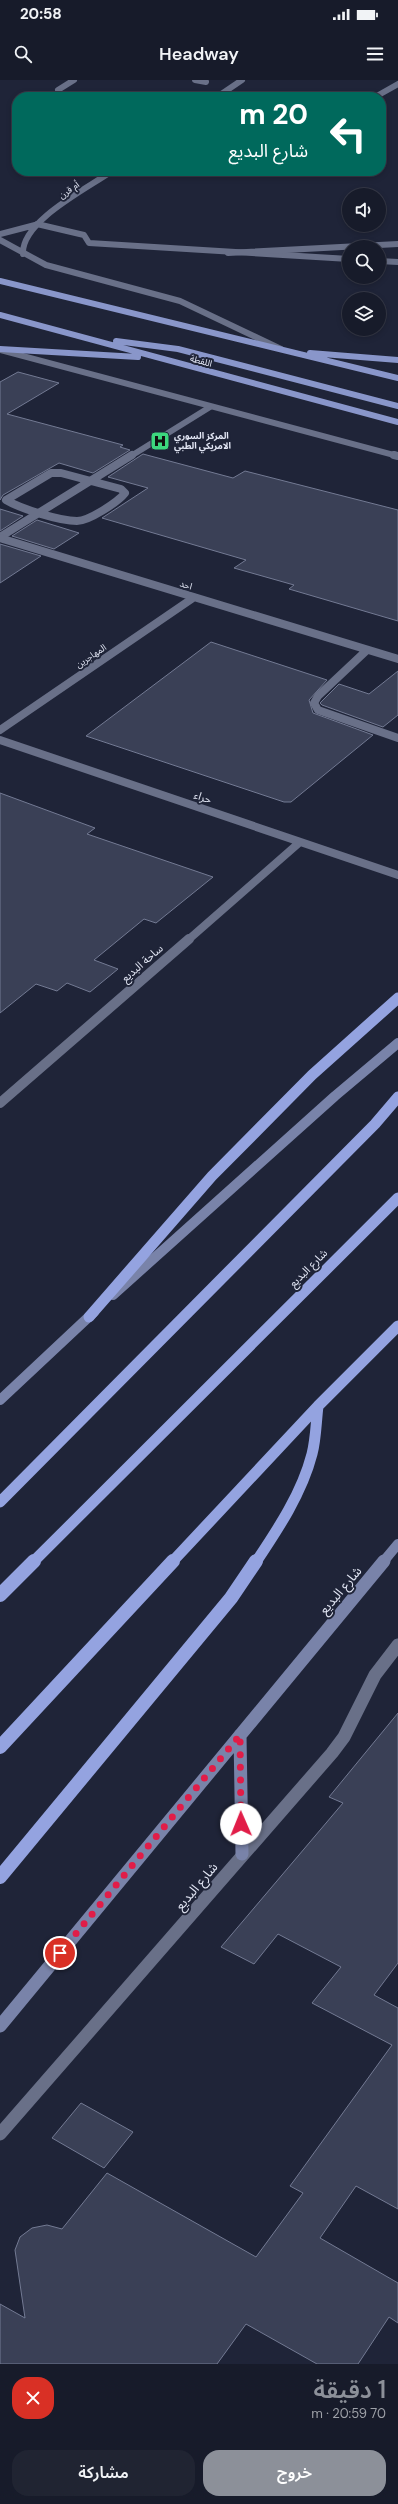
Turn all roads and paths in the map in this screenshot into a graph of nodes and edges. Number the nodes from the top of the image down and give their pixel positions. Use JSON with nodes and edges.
{"nodes":[{"id":1,"x":74,"y":80,"type":"edge"},
{"id":2,"x":195,"y":80,"type":"edge"},
{"id":3,"x":242,"y":80,"type":"edge"},
{"id":4,"x":206,"y":82,"type":"dead end"},
{"id":5,"x":398,"y":84,"type":"edge"},
{"id":6,"x":58,"y":90,"type":"dead end"},
{"id":7,"x":225,"y":92,"type":"edge"},
{"id":8,"x":383,"y":92,"type":"edge"},
{"id":9,"x":105,"y":176,"type":"edge"},
{"id":10,"x":37,"y":224,"type":"junction"},
{"id":11,"x":0,"y":234,"type":"edge"},
{"id":12,"x":0,"y":240,"type":"edge"},
{"id":13,"x":398,"y":244,"type":"edge"},
{"id":14,"x":228,"y":253,"type":"junction"},
{"id":15,"x":23,"y":254,"type":"junction"},
{"id":16,"x":342,"y":259,"type":"edge"},
{"id":17,"x":386,"y":261,"type":"edge"},
{"id":18,"x":398,"y":262,"type":"edge"},
{"id":19,"x":0,"y":281,"type":"edge"},
{"id":20,"x":0,"y":315,"type":"edge"},
{"id":21,"x":79,"y":336,"type":"junction"},
{"id":22,"x":0,"y":349,"type":"edge"},
{"id":23,"x":286,"y":352,"type":"junction"},
{"id":24,"x":158,"y":358,"type":"junction"},
{"id":25,"x":398,"y":360,"type":"edge"},
{"id":26,"x":398,"y":378,"type":"edge"},
{"id":27,"x":398,"y":406,"type":"edge"},
{"id":28,"x":210,"y":407,"type":"junction"},
{"id":29,"x":398,"y":422,"type":"edge"},
{"id":30,"x":398,"y":456,"type":"edge"},
{"id":31,"x":91,"y":481,"type":"junction"},
{"id":32,"x":41,"y":512,"type":"junction"},
{"id":33,"x":0,"y":538,"type":"edge"},
{"id":34,"x":193,"y":598,"type":"junction"},
{"id":35,"x":367,"y":650,"type":"junction"},
{"id":36,"x":398,"y":659,"type":"edge"},
{"id":37,"x":0,"y":730,"type":"edge"},
{"id":38,"x":398,"y":738,"type":"edge"},
{"id":39,"x":0,"y":740,"type":"edge"},
{"id":40,"x":300,"y":842,"type":"junction"},
{"id":41,"x":398,"y":875,"type":"edge"},
{"id":42,"x":398,"y":998,"type":"edge"},
{"id":43,"x":398,"y":1043,"type":"edge"},
{"id":44,"x":398,"y":1097,"type":"edge"},
{"id":45,"x":0,"y":1103,"type":"edge"},
{"id":46,"x":398,"y":1198,"type":"edge"},
{"id":47,"x":89,"y":1317,"type":"junction"},
{"id":48,"x":398,"y":1326,"type":"edge"},
{"id":49,"x":0,"y":1400,"type":"edge"},
{"id":50,"x":318,"y":1406,"type":"junction"},
{"id":51,"x":0,"y":1502,"type":"edge"},
{"id":52,"x":398,"y":1544,"type":"edge"},
{"id":53,"x":0,"y":1595,"type":"edge"},
{"id":54,"x":398,"y":1645,"type":"edge"},
{"id":55,"x":240,"y":1735,"type":"junction"},
{"id":56,"x":0,"y":1747,"type":"edge"},
{"id":57,"x":242,"y":1854,"type":"junction"},
{"id":58,"x":0,"y":1877,"type":"edge"},
{"id":59,"x":0,"y":2026,"type":"edge"},
{"id":60,"x":0,"y":2134,"type":"edge"}],
"edges":[{"from":1,"to":6,"type":"street"},
{"from":2,"to":4,"type":"street"},
{"from":3,"to":7,"type":"street"},
{"from":5,"to":8,"type":"street"},
{"from":9,"to":10,"type":"street","name":"أم قرن"},
{"from":10,"to":11,"type":"street","name":"أم قرن"},
{"from":10,"to":14,"type":"street"},
{"from":10,"to":15,"type":"street","name":"أم قرن"},
{"from":12,"to":15,"type":"street"},
{"from":13,"to":14,"type":"street"},
{"from":14,"to":16,"type":"street"},
{"from":15,"to":23,"type":"street"},
{"from":17,"to":18,"type":"street"},
{"from":19,"to":23,"type":"main road"},
{"from":20,"to":21,"type":"main road","name":"اللقطة"},
{"from":21,"to":24,"type":"main road","name":"اللقطة"},
{"from":21,"to":27,"type":"main road"},
{"from":22,"to":24,"type":"main road"},
{"from":22,"to":28,"type":"street"},
{"from":23,"to":25,"type":"main road"},
{"from":23,"to":26,"type":"main road"},
{"from":24,"to":29,"type":"main road","name":"اللقطة"},
{"from":28,"to":30,"type":"street"},
{"from":28,"to":31,"type":"street"},
{"from":31,"to":32,"type":"street"},
{"from":31,"to":32,"type":"street"},
{"from":31,"to":32,"type":"street"},
{"from":32,"to":33,"type":"street"},
{"from":33,"to":34,"type":"street","name":"احد"},
{"from":34,"to":35,"type":"street","name":"احد"},
{"from":34,"to":37,"type":"street","name":"المهاجرين"},
{"from":35,"to":36,"type":"street","name":"احد"},
{"from":35,"to":38,"type":"street"},
{"from":39,"to":40,"type":"street","name":"حراء"},
{"from":40,"to":41,"type":"street","name":"حراء"},
{"from":40,"to":45,"type":"street","name":"ساحة البديع"},
{"from":42,"to":47,"type":"highway"},
{"from":43,"to":47,"type":"main road"},
{"from":44,"to":51,"type":"highway"},
{"from":46,"to":53,"type":"highway","name":"شارع البديع"},
{"from":47,"to":49,"type":"main road"},
{"from":48,"to":50,"type":"highway"},
{"from":50,"to":56,"type":"highway"},
{"from":50,"to":58,"type":"highway"},
{"from":52,"to":55,"type":"main road","name":"شارع البديع"},
{"from":54,"to":57,"type":"street","name":"شارع البديع"},
{"from":55,"to":57,"type":"main road"},
{"from":55,"to":59,"type":"main road","name":"شارع البديع"},
{"from":57,"to":60,"type":"street","name":"شارع البديع"}]}
